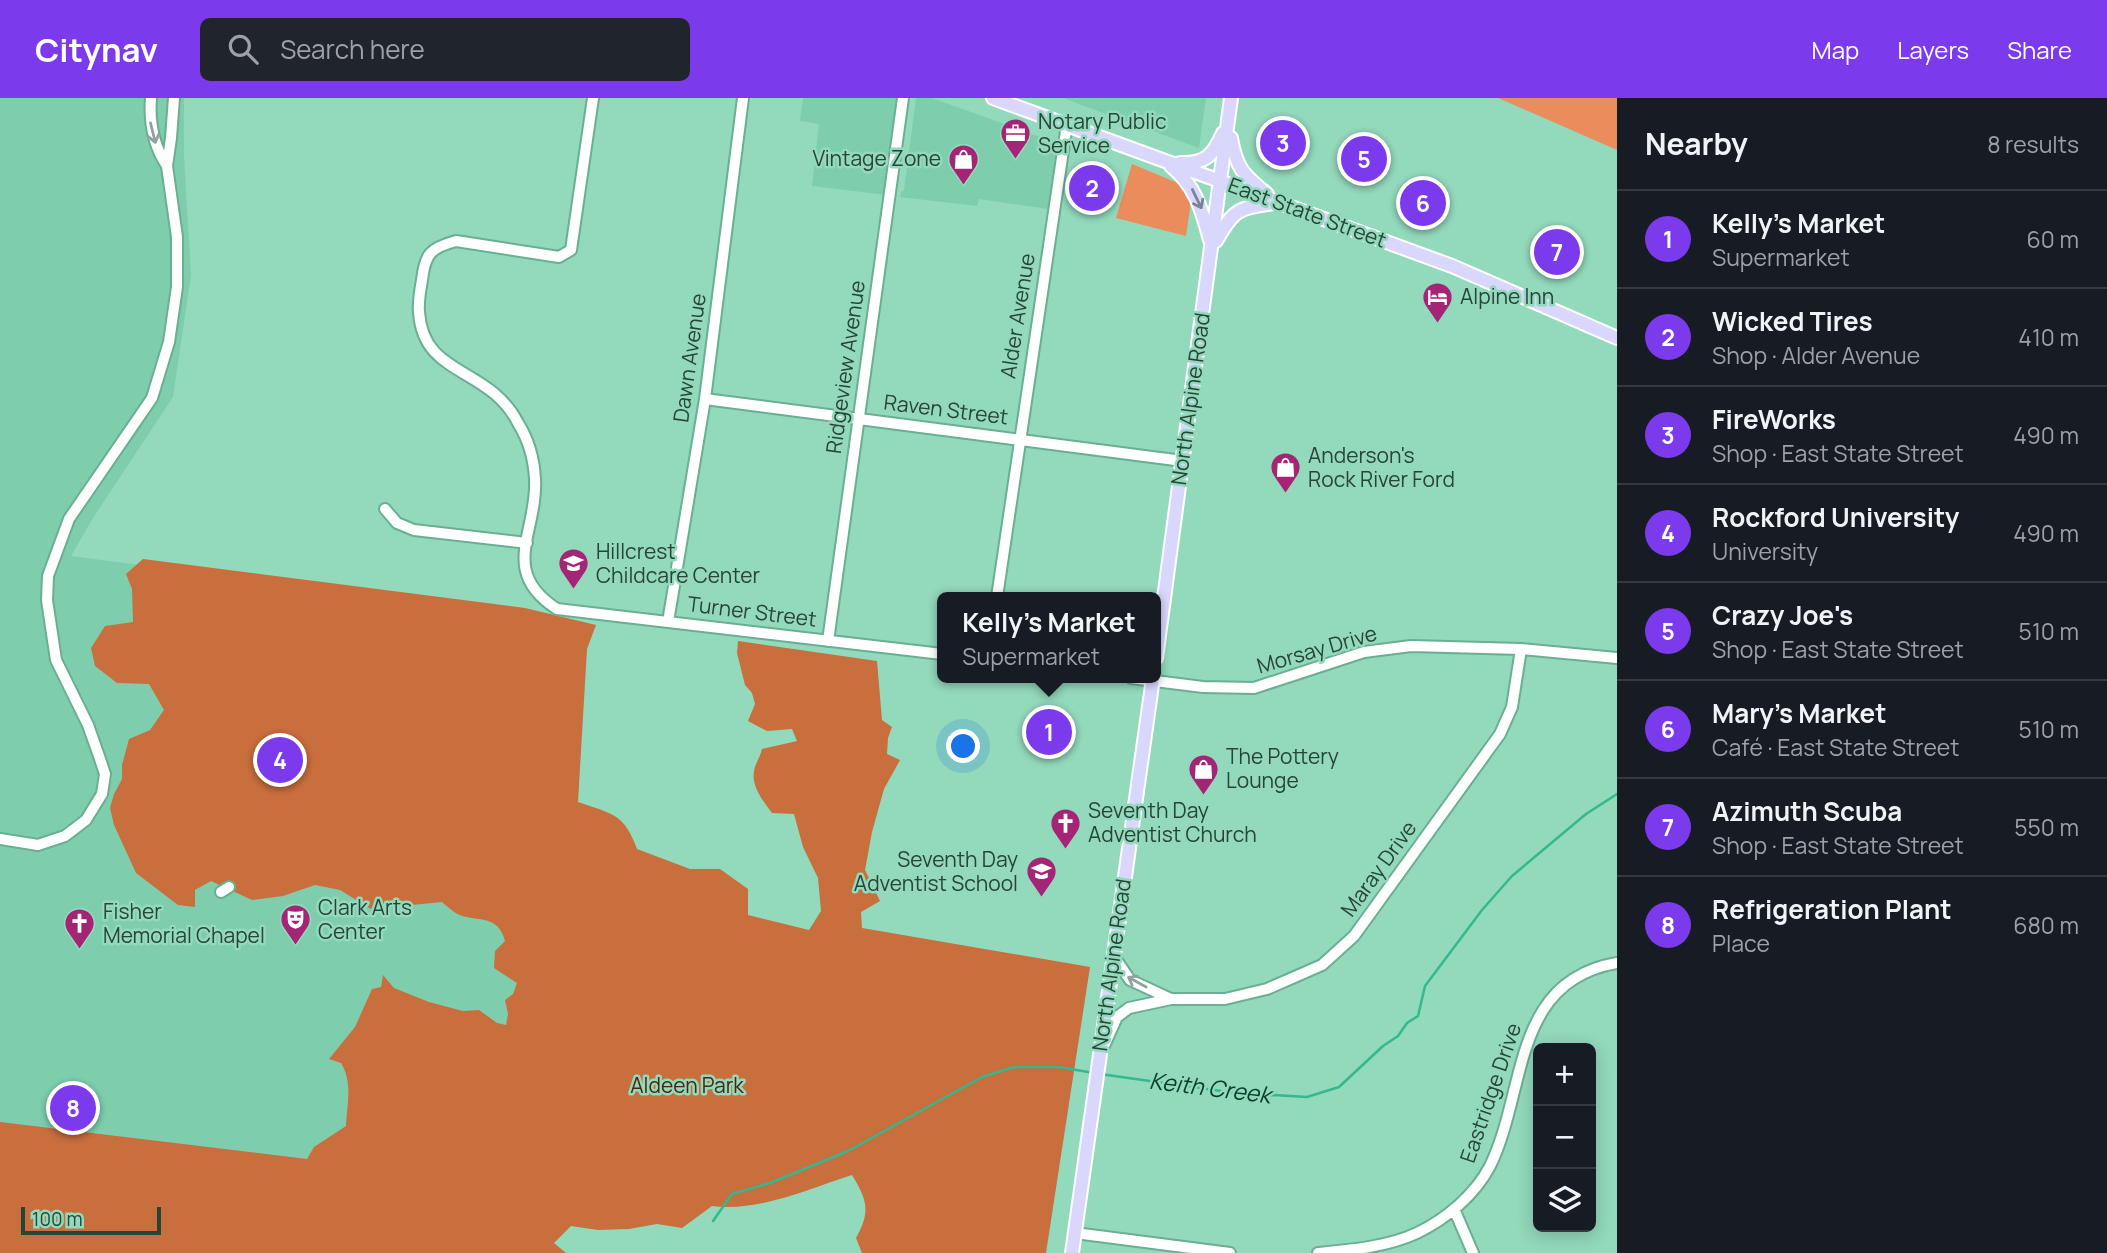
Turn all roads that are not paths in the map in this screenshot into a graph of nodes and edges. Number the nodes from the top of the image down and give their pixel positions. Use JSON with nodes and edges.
{"nodes":[{"id":1,"x":151,"y":98,"type":"edge"},
{"id":2,"x":174,"y":98,"type":"edge"},
{"id":3,"x":593,"y":98,"type":"edge"},
{"id":4,"x":743,"y":98,"type":"edge"},
{"id":5,"x":903,"y":98,"type":"edge"},
{"id":6,"x":993,"y":98,"type":"edge"},
{"id":7,"x":1231,"y":98,"type":"edge"},
{"id":8,"x":1228,"y":123,"type":"junction"},
{"id":9,"x":1067,"y":124,"type":"junction"},
{"id":10,"x":1165,"y":161,"type":"junction"},
{"id":11,"x":167,"y":166,"type":"junction"},
{"id":12,"x":1221,"y":181,"type":"junction"},
{"id":13,"x":1279,"y":202,"type":"junction"},
{"id":14,"x":1212,"y":248,"type":"junction"},
{"id":15,"x":1617,"y":338,"type":"edge"},
{"id":16,"x":705,"y":399,"type":"junction"},
{"id":17,"x":858,"y":419,"type":"junction"},
{"id":18,"x":1020,"y":438,"type":"junction"},
{"id":19,"x":1183,"y":461,"type":"junction"},
{"id":20,"x":386,"y":509,"type":"dead end"},
{"id":21,"x":527,"y":543,"type":"junction"},
{"id":22,"x":998,"y":592,"type":"edge"},
{"id":23,"x":668,"y":622,"type":"junction"},
{"id":24,"x":1161,"y":622,"type":"edge"},
{"id":25,"x":828,"y":641,"type":"junction"},
{"id":26,"x":1521,"y":649,"type":"junction"},
{"id":27,"x":937,"y":653,"type":"edge"},
{"id":28,"x":1617,"y":658,"type":"edge"},
{"id":29,"x":1161,"y":680,"type":"edge"},
{"id":30,"x":1152,"y":683,"type":"edge"},
{"id":31,"x":0,"y":839,"type":"edge"},
{"id":32,"x":1113,"y":955,"type":"junction"},
{"id":33,"x":1617,"y":963,"type":"edge"},
{"id":34,"x":1171,"y":999,"type":"junction"},
{"id":35,"x":1098,"y":1057,"type":"junction"},
{"id":36,"x":1454,"y":1209,"type":"junction"},
{"id":37,"x":1075,"y":1233,"type":"junction"},
{"id":38,"x":1072,"y":1253,"type":"edge"},
{"id":39,"x":1230,"y":1253,"type":"edge"},
{"id":40,"x":1318,"y":1253,"type":"edge"},
{"id":41,"x":1473,"y":1253,"type":"edge"}],
"edges":[{"from":1,"to":11,"type":"street","one_way":true},
{"from":2,"to":11,"type":"street"},
{"from":3,"to":21,"type":"street"},
{"from":4,"to":16,"type":"street","name":"Dawn Avenue"},
{"from":5,"to":17,"type":"street","name":"Ridgeview Avenue"},
{"from":6,"to":9,"type":"main road","name":"East State Street"},
{"from":7,"to":8,"type":"main road","name":"North Alpine Road"},
{"from":8,"to":10,"type":"main road"},
{"from":8,"to":12,"type":"main road","name":"North Alpine Road"},
{"from":8,"to":13,"type":"main road"},
{"from":9,"to":10,"type":"main road","name":"East State Street"},
{"from":9,"to":18,"type":"street","name":"Alder Avenue"},
{"from":10,"to":12,"type":"main road","name":"East State Street"},
{"from":10,"to":14,"type":"main road","one_way":true},
{"from":11,"to":31,"type":"street"},
{"from":12,"to":13,"type":"main road","name":"East State Street"},
{"from":12,"to":14,"type":"main road","name":"North Alpine Road"},
{"from":13,"to":14,"type":"main road"},
{"from":13,"to":15,"type":"main road","name":"East State Street"},
{"from":14,"to":19,"type":"main road","name":"North Alpine Road"},
{"from":16,"to":17,"type":"street","name":"Raven Street"},
{"from":16,"to":23,"type":"street","name":"Dawn Avenue"},
{"from":17,"to":18,"type":"street","name":"Raven Street"},
{"from":17,"to":25,"type":"street","name":"Ridgeview Avenue"},
{"from":18,"to":19,"type":"street","name":"Raven Street"},
{"from":18,"to":22,"type":"street","name":"Alder Avenue"},
{"from":19,"to":24,"type":"main road","name":"North Alpine Road"},
{"from":20,"to":21,"type":"street"},
{"from":21,"to":23,"type":"street","name":"Turner Street"},
{"from":23,"to":25,"type":"street","name":"Turner Street"},
{"from":25,"to":27,"type":"street","name":"Turner Street"},
{"from":26,"to":28,"type":"street","name":"Morsay Drive"},
{"from":26,"to":29,"type":"street","name":"Morsay Drive"},
{"from":26,"to":34,"type":"street","name":"Maray Drive"},
{"from":30,"to":32,"type":"main road","name":"North Alpine Road"},
{"from":34,"to":32,"type":"street","one_way":true},
{"from":32,"to":35,"type":"main road","name":"North Alpine Road"},
{"from":33,"to":36,"type":"street","name":"Eastridge Drive"},
{"from":34,"to":35,"type":"street"},
{"from":35,"to":37,"type":"main road","name":"North Alpine Road"},
{"from":36,"to":40,"type":"street","name":"Eastridge Drive"},
{"from":36,"to":41,"type":"street"},
{"from":37,"to":38,"type":"main road","name":"North Alpine Road"},
{"from":37,"to":39,"type":"street"}]}
